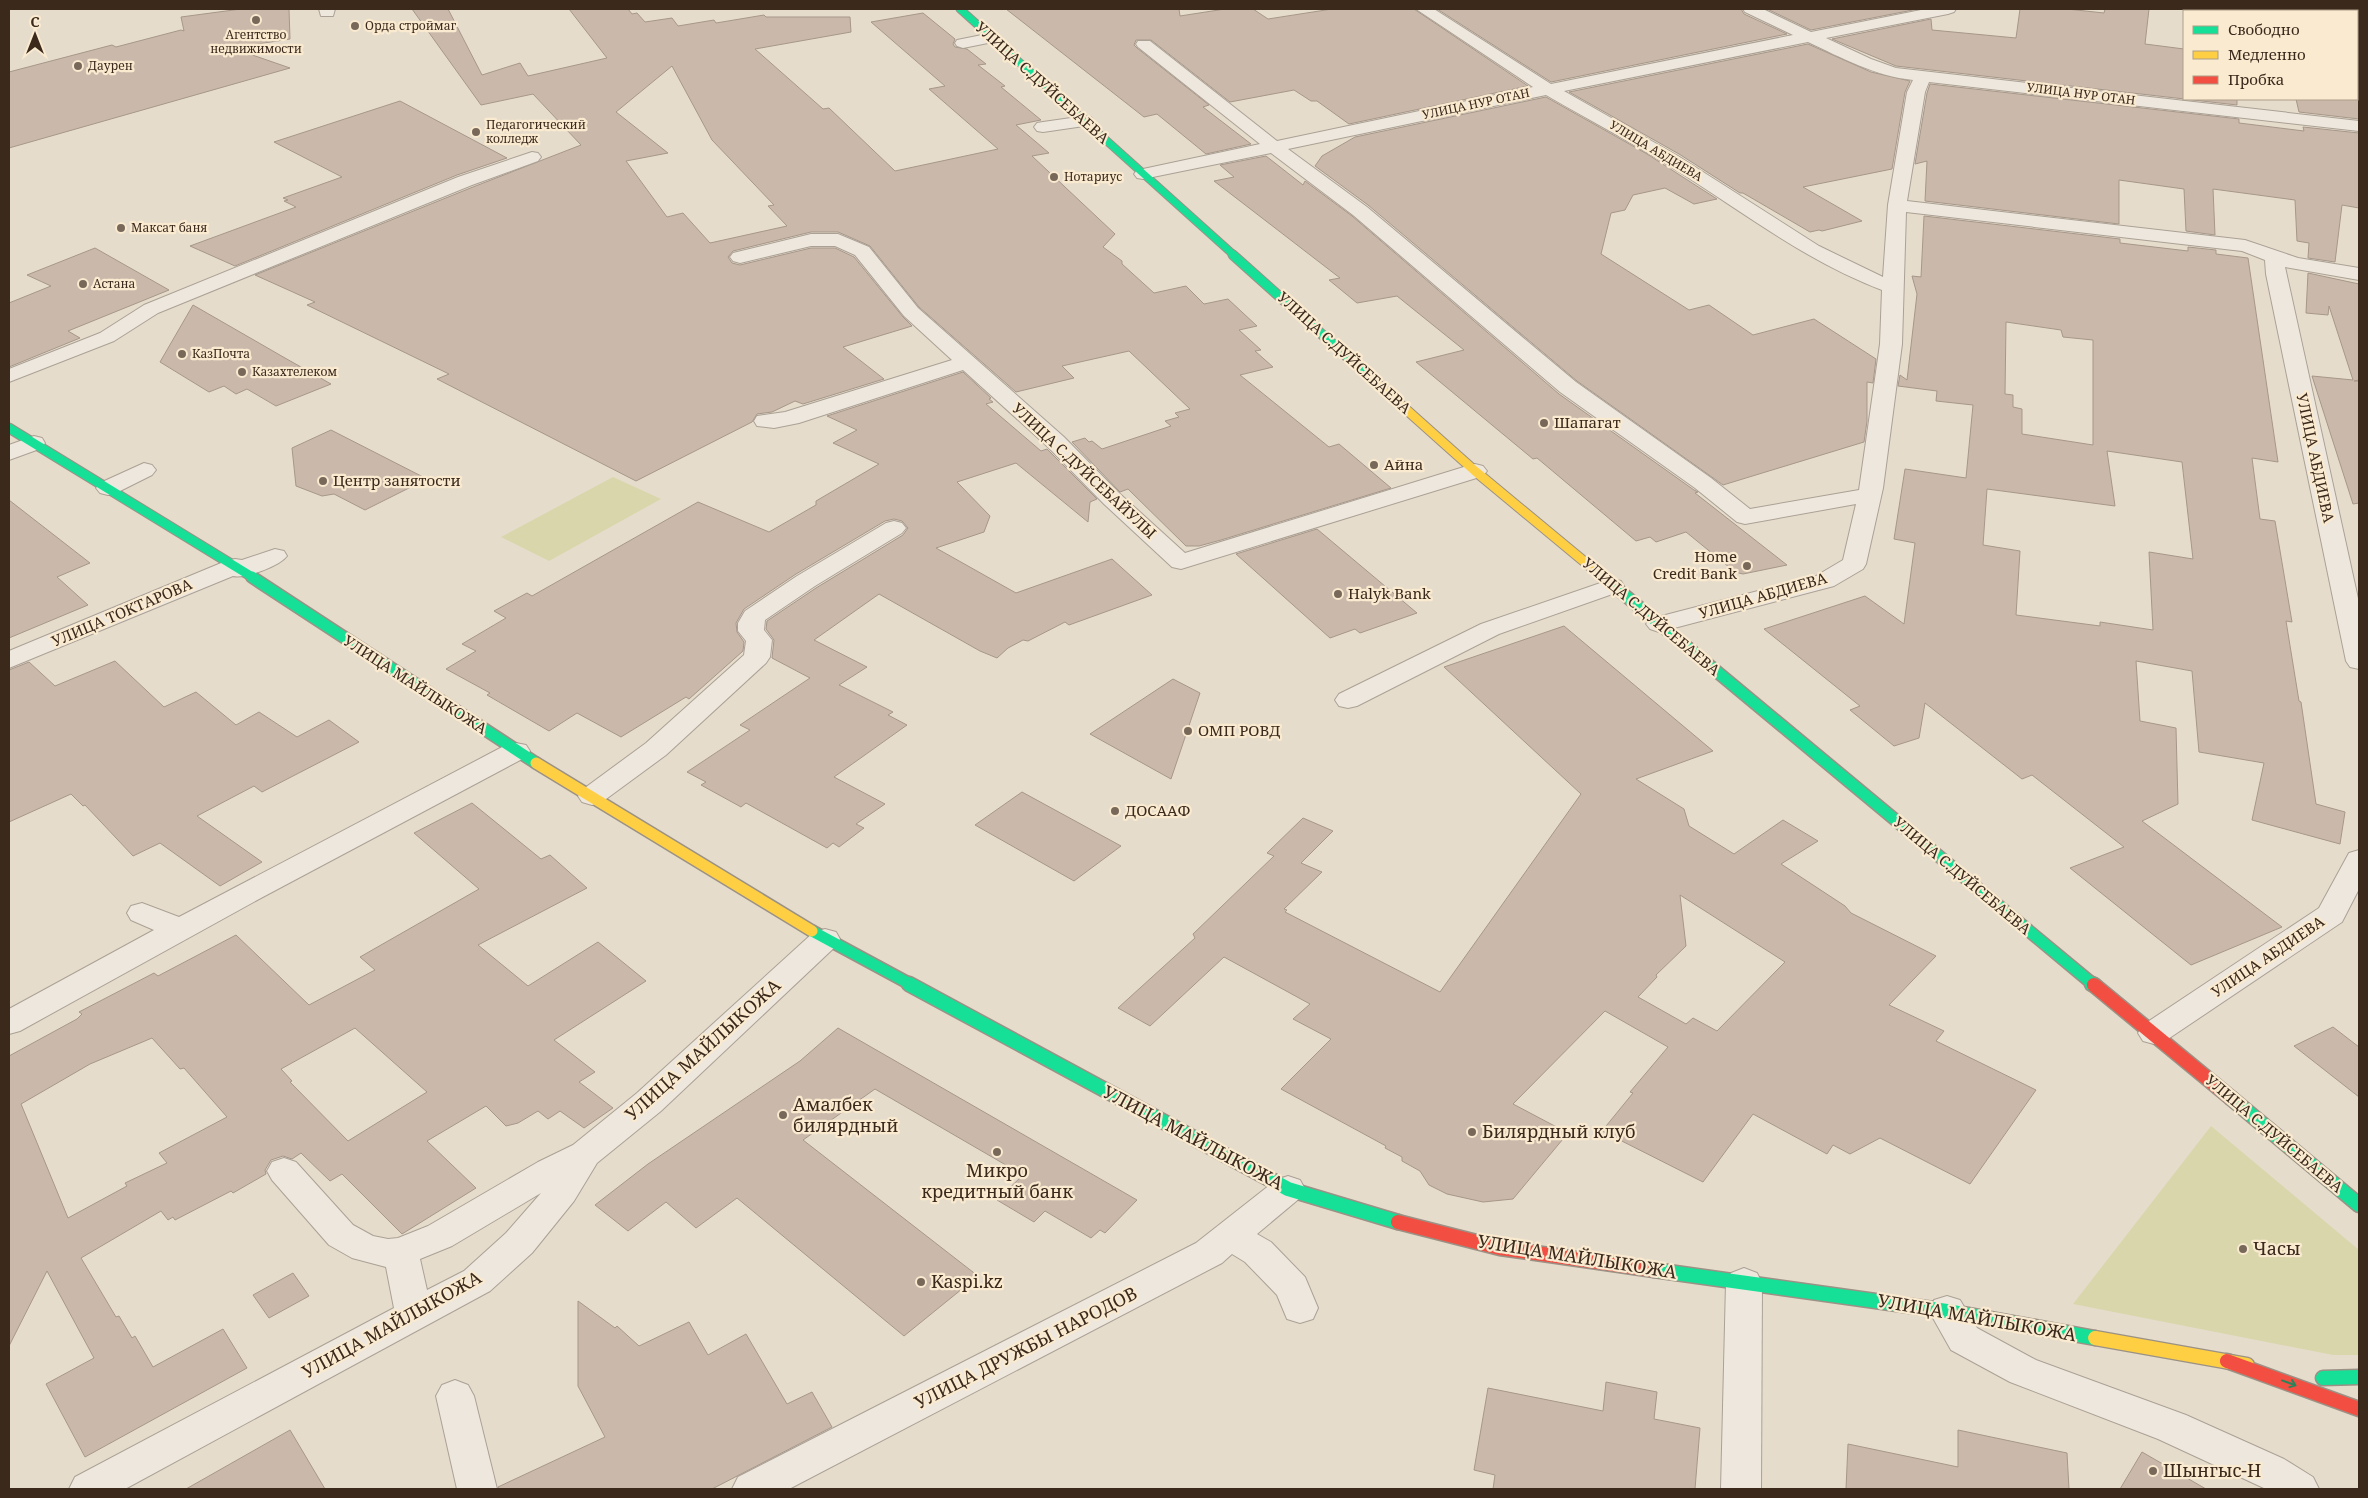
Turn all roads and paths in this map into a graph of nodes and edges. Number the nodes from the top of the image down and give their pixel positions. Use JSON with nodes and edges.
{"nodes":[{"id":1,"x":960,"y":9,"type":"edge"},
{"id":2,"x":1424,"y":9,"type":"edge"},
{"id":3,"x":1751,"y":9,"type":"edge"},
{"id":4,"x":1948,"y":9,"type":"edge"},
{"id":5,"x":2342,"y":9,"type":"edge"},
{"id":6,"x":2359,"y":10,"type":"edge"},
{"id":7,"x":992,"y":38,"type":"junction"},
{"id":8,"x":1809,"y":38,"type":"junction"},
{"id":9,"x":964,"y":43,"type":"dead end"},
{"id":10,"x":1144,"y":44,"type":"dead end"},
{"id":11,"x":1923,"y":76,"type":"junction"},
{"id":12,"x":1549,"y":89,"type":"junction"},
{"id":13,"x":1085,"y":122,"type":"junction"},
{"id":14,"x":2359,"y":126,"type":"edge"},
{"id":15,"x":1043,"y":128,"type":"dead end"},
{"id":16,"x":1273,"y":146,"type":"junction"},
{"id":17,"x":532,"y":156,"type":"dead end"},
{"id":18,"x":1143,"y":174,"type":"junction"},
{"id":19,"x":1897,"y":205,"type":"junction"},
{"id":20,"x":2275,"y":256,"type":"junction"},
{"id":21,"x":740,"y":258,"type":"dead end"},
{"id":22,"x":2359,"y":274,"type":"edge"},
{"id":23,"x":1892,"y":287,"type":"junction"},
{"id":24,"x":967,"y":362,"type":"junction"},
{"id":25,"x":9,"y":376,"type":"edge"},
{"id":26,"x":765,"y":420,"type":"dead end"},
{"id":27,"x":9,"y":428,"type":"edge"},
{"id":28,"x":34,"y":443,"type":"junction"},
{"id":29,"x":9,"y":453,"type":"edge"},
{"id":30,"x":144,"y":470,"type":"dead end"},
{"id":31,"x":1475,"y":471,"type":"junction"},
{"id":32,"x":108,"y":488,"type":"junction"},
{"id":33,"x":1869,"y":495,"type":"junction"},
{"id":34,"x":894,"y":528,"type":"dead end"},
{"id":35,"x":275,"y":556,"type":"dead end"},
{"id":36,"x":237,"y":568,"type":"junction"},
{"id":37,"x":1612,"y":586,"type":"junction"},
{"id":38,"x":1659,"y":624,"type":"junction"},
{"id":39,"x":9,"y":660,"type":"edge"},
{"id":40,"x":2359,"y":660,"type":"edge"},
{"id":41,"x":1348,"y":700,"type":"dead end"},
{"id":42,"x":516,"y":751,"type":"junction"},
{"id":43,"x":592,"y":796,"type":"junction"},
{"id":44,"x":2359,"y":860,"type":"edge"},
{"id":45,"x":142,"y":913,"type":"dead end"},
{"id":46,"x":180,"y":930,"type":"junction"},
{"id":47,"x":825,"y":939,"type":"junction"},
{"id":48,"x":9,"y":1023,"type":"edge"},
{"id":49,"x":2154,"y":1033,"type":"junction"},
{"id":50,"x":585,"y":1154,"type":"junction"},
{"id":51,"x":284,"y":1171,"type":"dead end"},
{"id":52,"x":1288,"y":1189,"type":"junction"},
{"id":53,"x":2359,"y":1205,"type":"edge"},
{"id":54,"x":1230,"y":1236,"type":"junction"},
{"id":55,"x":401,"y":1252,"type":"junction"},
{"id":56,"x":1744,"y":1283,"type":"junction"},
{"id":57,"x":1300,"y":1308,"type":"dead end"},
{"id":58,"x":1948,"y":1311,"type":"junction"},
{"id":59,"x":414,"y":1314,"type":"junction"},
{"id":60,"x":2227,"y":1361,"type":"junction"},
{"id":61,"x":2294,"y":1373,"type":"dead end"},
{"id":62,"x":2359,"y":1377,"type":"edge"},
{"id":63,"x":2359,"y":1388,"type":"edge"},
{"id":64,"x":455,"y":1396,"type":"dead end"},
{"id":65,"x":2359,"y":1408,"type":"edge"},
{"id":66,"x":89,"y":1489,"type":"edge"},
{"id":67,"x":477,"y":1489,"type":"edge"},
{"id":68,"x":752,"y":1489,"type":"edge"},
{"id":69,"x":1741,"y":1489,"type":"edge"},
{"id":70,"x":2298,"y":1489,"type":"edge"}],
"edges":[{"from":1,"to":7,"type":"main road","name":"УЛИЦА С.ДУЙСЕБАЕВА"},
{"from":2,"to":12,"type":"street","name":"УЛИЦА АБДИЕВА"},
{"from":3,"to":8,"type":"street","name":"УЛИЦА НУР ОТАН"},
{"from":4,"to":8,"type":"street","name":"УЛИЦА НУР ОТАН"},
{"from":5,"to":6,"type":"street"},
{"from":7,"to":9,"type":"street"},
{"from":7,"to":13,"type":"main road","name":"УЛИЦА С.ДУЙСЕБАЕВА"},
{"from":8,"to":11,"type":"street","name":"УЛИЦА НУР ОТАН"},
{"from":8,"to":12,"type":"street","name":"УЛИЦА НУР ОТАН"},
{"from":10,"to":16,"type":"street"},
{"from":11,"to":14,"type":"street","name":"УЛИЦА НУР ОТАН"},
{"from":11,"to":19,"type":"street","name":"УЛИЦА АБДИЕВА"},
{"from":12,"to":16,"type":"street","name":"УЛИЦА НУР ОТАН"},
{"from":12,"to":23,"type":"street","name":"УЛИЦА АБДИЕВА"},
{"from":13,"to":15,"type":"street"},
{"from":13,"to":18,"type":"main road","name":"УЛИЦА С.ДУЙСЕБАЕВА"},
{"from":16,"to":18,"type":"street","name":"УЛИЦА НУР ОТАН"},
{"from":16,"to":33,"type":"street"},
{"from":17,"to":25,"type":"street"},
{"from":18,"to":31,"type":"main road","name":"УЛИЦА С.ДУЙСЕБАЕВА"},
{"from":19,"to":20,"type":"street"},
{"from":19,"to":23,"type":"street","name":"УЛИЦА АБДИЕВА"},
{"from":20,"to":22,"type":"street"},
{"from":20,"to":40,"type":"street","name":"УЛИЦА АБДИЕВА"},
{"from":21,"to":24,"type":"street","name":"УЛИЦА С.ДУЙСЕБАЙУЛЫ"},
{"from":23,"to":33,"type":"street","name":"УЛИЦА АБДИЕВА"},
{"from":24,"to":26,"type":"street"},
{"from":24,"to":31,"type":"street","name":"УЛИЦА С.ДУЙСЕБАЙУЛЫ"},
{"from":27,"to":28,"type":"main road","name":"УЛИЦА МАЙЛЫКОЖА"},
{"from":28,"to":29,"type":"street"},
{"from":28,"to":32,"type":"main road","name":"УЛИЦА МАЙЛЫКОЖА"},
{"from":30,"to":32,"type":"street"},
{"from":31,"to":37,"type":"main road","name":"УЛИЦА С.ДУЙСЕБАЕВА"},
{"from":32,"to":36,"type":"main road","name":"УЛИЦА МАЙЛЫКОЖА"},
{"from":33,"to":38,"type":"street","name":"УЛИЦА АБДИЕВА"},
{"from":34,"to":43,"type":"street"},
{"from":35,"to":36,"type":"street","name":"УЛИЦА ТОКТАРОВА"},
{"from":36,"to":39,"type":"street","name":"УЛИЦА ТОКТАРОВА"},
{"from":36,"to":42,"type":"main road","name":"УЛИЦА МАЙЛЫКОЖА"},
{"from":37,"to":38,"type":"main road","name":"УЛИЦА С.ДУЙСЕБАЕВА"},
{"from":37,"to":41,"type":"street"},
{"from":38,"to":49,"type":"main road","name":"УЛИЦА С.ДУЙСЕБАЕВА"},
{"from":42,"to":43,"type":"main road","name":"УЛИЦА МАЙЛЫКОЖА"},
{"from":42,"to":46,"type":"street"},
{"from":43,"to":47,"type":"main road","name":"УЛИЦА МАЙЛЫКОЖА"},
{"from":44,"to":49,"type":"street","name":"УЛИЦА АБДИЕВА"},
{"from":45,"to":46,"type":"street"},
{"from":46,"to":48,"type":"street"},
{"from":47,"to":50,"type":"street","name":"УЛИЦА МАЙЛЫКОЖА"},
{"from":47,"to":52,"type":"main road","name":"УЛИЦА МАЙЛЫКОЖА"},
{"from":49,"to":53,"type":"main road","name":"УЛИЦА С.ДУЙСЕБАЕВА"},
{"from":50,"to":55,"type":"street"},
{"from":50,"to":59,"type":"street","name":"УЛИЦА МАЙЛЫКОЖА"},
{"from":51,"to":55,"type":"street"},
{"from":52,"to":54,"type":"street","name":"УЛИЦА ДРУЖБЫ НАРОДОВ"},
{"from":52,"to":56,"type":"main road","name":"УЛИЦА МАЙЛЫКОЖА"},
{"from":54,"to":57,"type":"street"},
{"from":54,"to":68,"type":"street","name":"УЛИЦА ДРУЖБЫ НАРОДОВ"},
{"from":55,"to":59,"type":"street"},
{"from":56,"to":58,"type":"main road","name":"УЛИЦА МАЙЛЫКОЖА"},
{"from":56,"to":69,"type":"street"},
{"from":58,"to":60,"type":"main road","name":"УЛИЦА МАЙЛЫКОЖА"},
{"from":58,"to":70,"type":"street"},
{"from":59,"to":66,"type":"street","name":"УЛИЦА МАЙЛЫКОЖА"},
{"from":60,"to":61,"type":"main road","name":"УЛИЦА МАЙЛЫКОЖА"},
{"from":60,"to":65,"type":"main road","one_way":true},
{"from":62,"to":63,"type":"main road"},
{"from":64,"to":67,"type":"street"}]}
